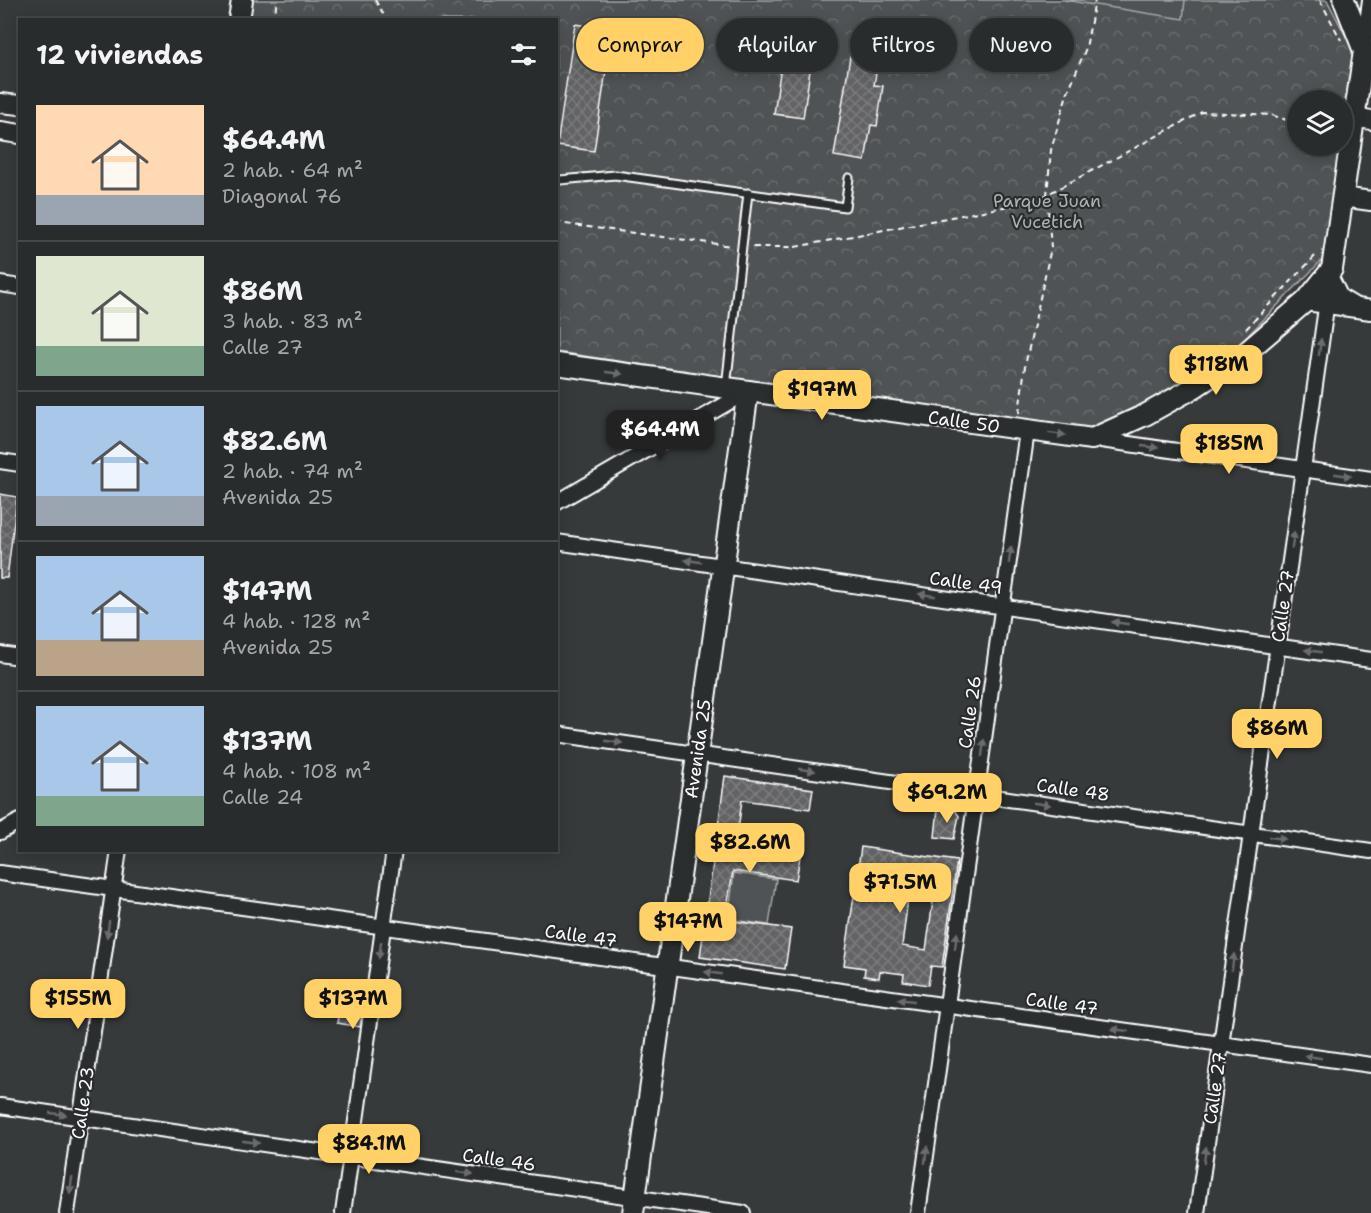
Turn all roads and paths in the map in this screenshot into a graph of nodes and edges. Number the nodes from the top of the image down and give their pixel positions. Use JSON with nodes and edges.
{"nodes":[{"id":1,"x":242,"y":0,"type":"edge"},
{"id":2,"x":277,"y":0,"type":"edge"},
{"id":3,"x":375,"y":0,"type":"edge"},
{"id":4,"x":1095,"y":0,"type":"edge"},
{"id":5,"x":1320,"y":0,"type":"edge"},
{"id":6,"x":1344,"y":0,"type":"edge"},
{"id":7,"x":1370,"y":0,"type":"edge"},
{"id":8,"x":239,"y":18,"type":"edge"},
{"id":9,"x":274,"y":18,"type":"edge"},
{"id":10,"x":386,"y":18,"type":"edge"},
{"id":11,"x":1342,"y":42,"type":"dead end"},
{"id":12,"x":1364,"y":51,"type":"junction"},
{"id":13,"x":0,"y":103,"type":"edge"},
{"id":14,"x":18,"y":105,"type":"edge"},
{"id":15,"x":1362,"y":118,"type":"edge"},
{"id":16,"x":1287,"y":120,"type":"edge"},
{"id":17,"x":0,"y":131,"type":"edge"},
{"id":18,"x":18,"y":134,"type":"edge"},
{"id":19,"x":849,"y":178,"type":"dead end"},
{"id":20,"x":560,"y":180,"type":"dead end"},
{"id":21,"x":748,"y":193,"type":"junction"},
{"id":22,"x":1047,"y":195,"type":"junction"},
{"id":23,"x":1342,"y":197,"type":"junction"},
{"id":24,"x":1371,"y":201,"type":"edge"},
{"id":25,"x":558,"y":221,"type":"edge"},
{"id":26,"x":741,"y":247,"type":"junction"},
{"id":27,"x":1316,"y":255,"type":"dead end"},
{"id":28,"x":1331,"y":274,"type":"junction"},
{"id":29,"x":0,"y":284,"type":"edge"},
{"id":30,"x":18,"y":287,"type":"edge"},
{"id":31,"x":1306,"y":300,"type":"junction"},
{"id":32,"x":1327,"y":303,"type":"junction"},
{"id":33,"x":1363,"y":309,"type":"edge"},
{"id":34,"x":1242,"y":333,"type":"dead end"},
{"id":35,"x":558,"y":364,"type":"edge"},
{"id":36,"x":753,"y":392,"type":"junction"},
{"id":37,"x":725,"y":396,"type":"junction"},
{"id":38,"x":1022,"y":430,"type":"junction"},
{"id":39,"x":1092,"y":439,"type":"junction"},
{"id":40,"x":0,"y":461,"type":"edge"},
{"id":41,"x":18,"y":464,"type":"edge"},
{"id":42,"x":1303,"y":470,"type":"junction"},
{"id":43,"x":1371,"y":479,"type":"edge"},
{"id":44,"x":558,"y":502,"type":"edge"},
{"id":45,"x":558,"y":542,"type":"edge"},
{"id":46,"x":729,"y":566,"type":"junction"},
{"id":47,"x":1003,"y":607,"type":"junction"},
{"id":48,"x":1278,"y":646,"type":"junction"},
{"id":49,"x":0,"y":654,"type":"edge"},
{"id":50,"x":18,"y":657,"type":"edge"},
{"id":51,"x":1371,"y":660,"type":"edge"},
{"id":52,"x":558,"y":734,"type":"edge"},
{"id":53,"x":702,"y":755,"type":"junction"},
{"id":54,"x":976,"y":795,"type":"junction"},
{"id":55,"x":18,"y":822,"type":"edge"},
{"id":56,"x":0,"y":832,"type":"edge"},
{"id":57,"x":1251,"y":834,"type":"junction"},
{"id":58,"x":119,"y":852,"type":"edge"},
{"id":59,"x":394,"y":852,"type":"edge"},
{"id":60,"x":1371,"y":852,"type":"edge"},
{"id":61,"x":0,"y":873,"type":"edge"},
{"id":62,"x":114,"y":888,"type":"junction"},
{"id":63,"x":383,"y":926,"type":"junction"},
{"id":64,"x":672,"y":967,"type":"junction"},
{"id":65,"x":947,"y":1005,"type":"junction"},
{"id":66,"x":1221,"y":1044,"type":"junction"},
{"id":67,"x":1371,"y":1065,"type":"edge"},
{"id":68,"x":0,"y":1106,"type":"edge"},
{"id":69,"x":81,"y":1118,"type":"junction"},
{"id":70,"x":351,"y":1156,"type":"junction"},
{"id":71,"x":639,"y":1206,"type":"edge"},
{"id":72,"x":68,"y":1213,"type":"edge"},
{"id":73,"x":343,"y":1213,"type":"edge"},
{"id":74,"x":743,"y":1213,"type":"edge"},
{"id":75,"x":918,"y":1213,"type":"edge"},
{"id":76,"x":1197,"y":1213,"type":"edge"}],
"edges":[{"from":1,"to":8,"type":"main road"},
{"from":2,"to":9,"type":"path"},
{"from":3,"to":10,"type":"path"},
{"from":4,"to":22,"type":"path"},
{"from":5,"to":11,"type":"path"},
{"from":6,"to":12,"type":"main road"},
{"from":7,"to":12,"type":"street","name":"Calle 27"},
{"from":12,"to":15,"type":"main road","name":"Calle 27"},
{"from":13,"to":14,"type":"street"},
{"from":15,"to":23,"type":"main road","name":"Calle 27"},
{"from":16,"to":22,"type":"path"},
{"from":17,"to":18,"type":"street"},
{"from":19,"to":21,"type":"lane"},
{"from":20,"to":21,"type":"lane"},
{"from":21,"to":26,"type":"lane"},
{"from":22,"to":26,"type":"path"},
{"from":22,"to":38,"type":"path"},
{"from":23,"to":24,"type":"street"},
{"from":23,"to":28,"type":"main road","name":"Calle 27"},
{"from":25,"to":26,"type":"path"},
{"from":26,"to":37,"type":"lane"},
{"from":27,"to":34,"type":"path"},
{"from":28,"to":31,"type":"main road"},
{"from":28,"to":32,"type":"street","name":"Calle 27"},
{"from":28,"to":33,"type":"street"},
{"from":29,"to":30,"type":"street"},
{"from":31,"to":32,"type":"street"},
{"from":31,"to":39,"type":"main road"},
{"from":32,"to":33,"type":"street"},
{"from":42,"to":32,"type":"street","name":"Calle 27","one_way":true},
{"from":35,"to":37,"type":"main road","name":"Calle 50","one_way":true},
{"from":36,"to":37,"type":"main road","name":"Calle 50"},
{"from":36,"to":38,"type":"main road","name":"Calle 50"},
{"from":36,"to":46,"type":"main road","name":"Avenida 25"},
{"from":37,"to":44,"type":"street"},
{"from":38,"to":39,"type":"main road","name":"Calle 50","one_way":true},
{"from":47,"to":38,"type":"street","name":"Calle 26","one_way":true},
{"from":39,"to":42,"type":"street","name":"Calle 50","one_way":true},
{"from":40,"to":41,"type":"street"},
{"from":42,"to":43,"type":"street","name":"Calle 50","one_way":true},
{"from":48,"to":42,"type":"street","name":"Calle 27","one_way":true},
{"from":46,"to":45,"type":"street","name":"Calle 49","one_way":true},
{"from":47,"to":46,"type":"street","name":"Calle 49","one_way":true},
{"from":46,"to":53,"type":"main road","name":"Avenida 25"},
{"from":48,"to":47,"type":"street","name":"Calle 49","one_way":true},
{"from":54,"to":47,"type":"street","name":"Calle 26","one_way":true},
{"from":51,"to":48,"type":"street","name":"Calle 49","one_way":true},
{"from":48,"to":57,"type":"street","name":"Calle 27"},
{"from":49,"to":50,"type":"street"},
{"from":52,"to":53,"type":"street","name":"Calle 48","one_way":true},
{"from":53,"to":54,"type":"street","name":"Calle 48","one_way":true},
{"from":53,"to":64,"type":"main road","name":"Avenida 25"},
{"from":54,"to":57,"type":"street","name":"Calle 48","one_way":true},
{"from":65,"to":54,"type":"street","name":"Calle 26","one_way":true},
{"from":55,"to":56,"type":"street"},
{"from":57,"to":60,"type":"street","name":"Calle 48","one_way":true},
{"from":66,"to":57,"type":"street","name":"Calle 27","one_way":true},
{"from":58,"to":62,"type":"street","name":"Calle 23"},
{"from":59,"to":63,"type":"street"},
{"from":61,"to":62,"type":"street","name":"Calle 47"},
{"from":62,"to":63,"type":"street","name":"Calle 47"},
{"from":62,"to":69,"type":"street","name":"Calle 23","one_way":true},
{"from":63,"to":64,"type":"street","name":"Calle 47"},
{"from":63,"to":70,"type":"street","one_way":true},
{"from":65,"to":64,"type":"street","name":"Calle 47","one_way":true},
{"from":64,"to":71,"type":"main road","name":"Avenida 25"},
{"from":66,"to":65,"type":"street","name":"Calle 47","one_way":true},
{"from":75,"to":65,"type":"street","name":"Calle 26","one_way":true},
{"from":67,"to":66,"type":"street","name":"Calle 47","one_way":true},
{"from":76,"to":66,"type":"street","name":"Calle 27","one_way":true},
{"from":68,"to":69,"type":"street","name":"Calle 46","one_way":true},
{"from":69,"to":70,"type":"street","name":"Calle 46","one_way":true},
{"from":69,"to":72,"type":"street","name":"Calle 23","one_way":true},
{"from":70,"to":71,"type":"street","name":"Calle 46","one_way":true},
{"from":70,"to":73,"type":"street"},
{"from":71,"to":74,"type":"street","name":"Calle 46"}]}
